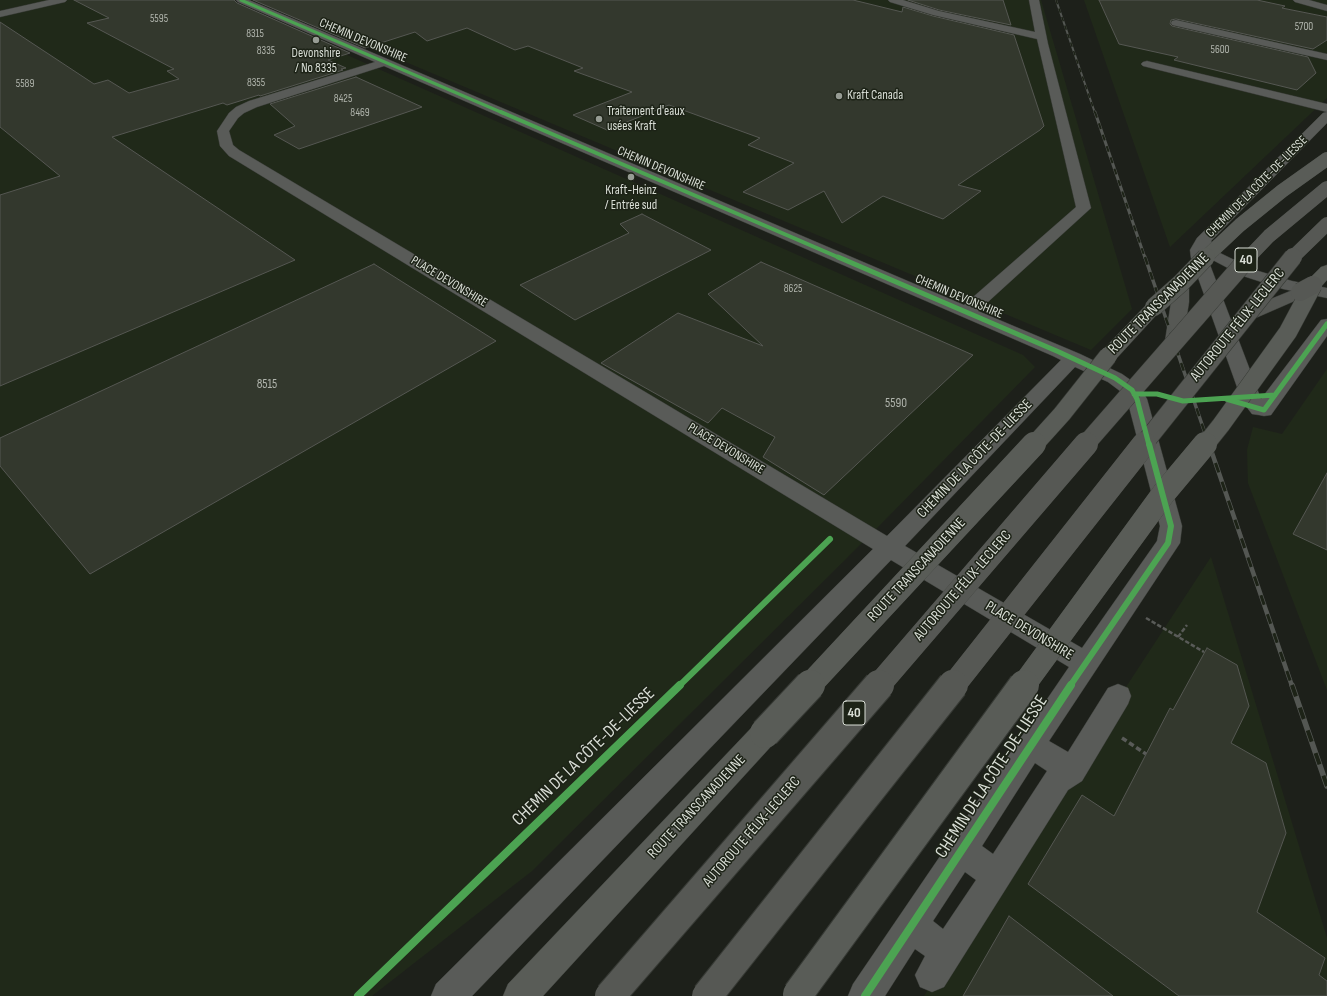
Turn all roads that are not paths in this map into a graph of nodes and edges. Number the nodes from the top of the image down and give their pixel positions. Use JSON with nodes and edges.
{"nodes":[{"id":1,"x":62,"y":0,"type":"edge"},
{"id":2,"x":241,"y":0,"type":"edge"},
{"id":3,"x":893,"y":0,"type":"edge"},
{"id":4,"x":1034,"y":0,"type":"edge"},
{"id":5,"x":1298,"y":0,"type":"edge"},
{"id":6,"x":1327,"y":8,"type":"edge"},
{"id":7,"x":0,"y":14,"type":"edge"},
{"id":8,"x":1176,"y":23,"type":"dead end"},
{"id":9,"x":1042,"y":37,"type":"junction"},
{"id":10,"x":1327,"y":57,"type":"edge"},
{"id":11,"x":385,"y":62,"type":"junction"},
{"id":12,"x":1147,"y":64,"type":"dead end"},
{"id":13,"x":1327,"y":108,"type":"edge"},
{"id":14,"x":1327,"y":116,"type":"edge"},
{"id":15,"x":1327,"y":159,"type":"edge"},
{"id":16,"x":1327,"y":188,"type":"edge"},
{"id":17,"x":1327,"y":224,"type":"edge"},
{"id":18,"x":1203,"y":241,"type":"junction"},
{"id":19,"x":1327,"y":270,"type":"edge"},
{"id":20,"x":1181,"y":283,"type":"junction"},
{"id":21,"x":1320,"y":289,"type":"edge"},
{"id":22,"x":966,"y":312,"type":"junction"},
{"id":23,"x":1245,"y":316,"type":"junction"},
{"id":24,"x":1327,"y":324,"type":"edge"},
{"id":25,"x":1174,"y":342,"type":"junction"},
{"id":26,"x":1073,"y":358,"type":"junction"},
{"id":27,"x":889,"y":548,"type":"junction"},
{"id":28,"x":1145,"y":575,"type":"joint"},
{"id":29,"x":1086,"y":664,"type":"junction"},
{"id":30,"x":1118,"y":696,"type":"dead end"},
{"id":31,"x":1031,"y":745,"type":"junction"},
{"id":32,"x":1072,"y":771,"type":"junction"},
{"id":33,"x":961,"y":850,"type":"junction"},
{"id":34,"x":996,"y":876,"type":"junction"},
{"id":35,"x":912,"y":925,"type":"junction"},
{"id":36,"x":797,"y":995,"type":"edge"},
{"id":37,"x":448,"y":996,"type":"edge"},
{"id":38,"x":520,"y":996,"type":"edge"},
{"id":39,"x":610,"y":996,"type":"edge"},
{"id":40,"x":707,"y":996,"type":"edge"},
{"id":41,"x":865,"y":996,"type":"edge"}],
"edges":[{"from":1,"to":7,"type":"street"},
{"from":2,"to":11,"type":"street","name":"CHEMIN DEVONSHIRE"},
{"from":3,"to":9,"type":"street"},
{"from":4,"to":9,"type":"street"},
{"from":5,"to":6,"type":"street"},
{"from":8,"to":10,"type":"street"},
{"from":9,"to":22,"type":"street"},
{"from":11,"to":22,"type":"street","name":"CHEMIN DEVONSHIRE"},
{"from":11,"to":27,"type":"street","name":"PLACE DEVONSHIRE"},
{"from":12,"to":13,"type":"street"},
{"from":14,"to":18,"type":"street","name":"CHEMIN DE LA CÔTE-DE-LIESSE"},
{"from":15,"to":20,"type":"main road","name":"ROUTE TRANSCANADIENNE","bridge":true},
{"from":16,"to":25,"type":"highway","name":"AUTOROUTE FÉLIX-LECLERC","number":"40","bridge":true},
{"from":17,"to":23,"type":"highway","name":"AUTOROUTE FÉLIX-LECLERC","number":"40","bridge":true},
{"from":18,"to":21,"type":"street"},
{"from":18,"to":24,"type":"street","name":"CHEMIN DE LA CÔTE-DE-LIESSE"},
{"from":19,"to":21,"type":"main road"},
{"from":20,"to":25,"type":"highway"},
{"from":20,"to":38,"type":"main road","name":"ROUTE TRANSCANADIENNE","bridge":true},
{"from":21,"to":23,"type":"highway","bridge":true},
{"from":21,"to":36,"type":"main road","bridge":true},
{"from":22,"to":26,"type":"street","name":"CHEMIN DEVONSHIRE"},
{"from":23,"to":40,"type":"highway","name":"AUTOROUTE FÉLIX-LECLERC","number":"40","bridge":true},
{"from":25,"to":39,"type":"highway","name":"AUTOROUTE FÉLIX-LECLERC","number":"40","bridge":true},
{"from":26,"to":27,"type":"street","name":"CHEMIN DE LA CÔTE-DE-LIESSE"},
{"from":26,"to":28,"type":"street","name":"CHEMIN DEVONSHIRE"},
{"from":27,"to":29,"type":"street","name":"PLACE DEVONSHIRE"},
{"from":27,"to":37,"type":"street","name":"CHEMIN DE LA CÔTE-DE-LIESSE"},
{"from":28,"to":29,"type":"street","name":"CHEMIN DE LA CÔTE-DE-LIESSE"},
{"from":29,"to":31,"type":"street","name":"CHEMIN DE LA CÔTE-DE-LIESSE"},
{"from":30,"to":32,"type":"street"},
{"from":31,"to":32,"type":"street"},
{"from":31,"to":33,"type":"street","name":"CHEMIN DE LA CÔTE-DE-LIESSE"},
{"from":32,"to":34,"type":"street"},
{"from":33,"to":34,"type":"street"},
{"from":33,"to":35,"type":"street","name":"CHEMIN DE LA CÔTE-DE-LIESSE"},
{"from":34,"to":35,"type":"street"},
{"from":35,"to":41,"type":"street","name":"CHEMIN DE LA CÔTE-DE-LIESSE"}]}
